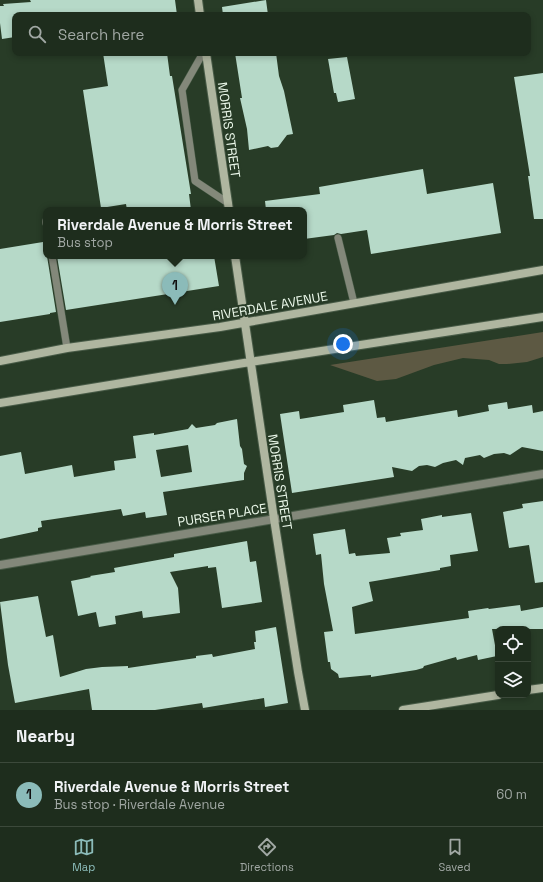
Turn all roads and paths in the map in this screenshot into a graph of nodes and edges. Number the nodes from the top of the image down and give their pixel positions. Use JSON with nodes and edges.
{"nodes":[{"id":1,"x":198,"y":0,"type":"edge"},
{"id":2,"x":200,"y":12,"type":"edge"},
{"id":3,"x":203,"y":56,"type":"edge"},
{"id":4,"x":205,"y":56,"type":"edge"},
{"id":5,"x":228,"y":207,"type":"edge"},
{"id":6,"x":338,"y":238,"type":"dead end"},
{"id":7,"x":52,"y":259,"type":"edge"},
{"id":8,"x":235,"y":259,"type":"edge"},
{"id":9,"x":543,"y":270,"type":"edge"},
{"id":10,"x":354,"y":303,"type":"junction"},
{"id":11,"x":543,"y":317,"type":"edge"},
{"id":12,"x":245,"y":322,"type":"junction"},
{"id":13,"x":67,"y":348,"type":"junction"},
{"id":14,"x":0,"y":361,"type":"edge"},
{"id":15,"x":250,"y":362,"type":"junction"},
{"id":16,"x":0,"y":403,"type":"edge"},
{"id":17,"x":543,"y":474,"type":"edge"},
{"id":18,"x":274,"y":519,"type":"junction"},
{"id":19,"x":0,"y":565,"type":"edge"},
{"id":20,"x":543,"y":688,"type":"edge"},
{"id":21,"x":531,"y":690,"type":"edge"},
{"id":22,"x":495,"y":695,"type":"edge"},
{"id":23,"x":306,"y":710,"type":"edge"},
{"id":24,"x":403,"y":710,"type":"edge"}],
"edges":[{"from":1,"to":2,"type":"main road"},
{"from":3,"to":5,"type":"lane"},
{"from":4,"to":5,"type":"main road","name":"MORRIS STREET"},
{"from":6,"to":10,"type":"lane"},
{"from":7,"to":13,"type":"lane"},
{"from":8,"to":12,"type":"main road","name":"MORRIS STREET"},
{"from":9,"to":10,"type":"main road","name":"RIVERDALE AVENUE"},
{"from":10,"to":12,"type":"main road","name":"RIVERDALE AVENUE"},
{"from":11,"to":15,"type":"main road"},
{"from":12,"to":13,"type":"main road","name":"RIVERDALE AVENUE"},
{"from":12,"to":15,"type":"main road","name":"MORRIS STREET"},
{"from":13,"to":14,"type":"main road","name":"RIVERDALE AVENUE"},
{"from":15,"to":16,"type":"main road"},
{"from":15,"to":18,"type":"main road","name":"MORRIS STREET"},
{"from":17,"to":18,"type":"street","name":"PURSER PLACE"},
{"from":18,"to":19,"type":"street","name":"PURSER PLACE"},
{"from":18,"to":23,"type":"main road","name":"MORRIS STREET"},
{"from":20,"to":21,"type":"main road"},
{"from":22,"to":24,"type":"main road"}]}
